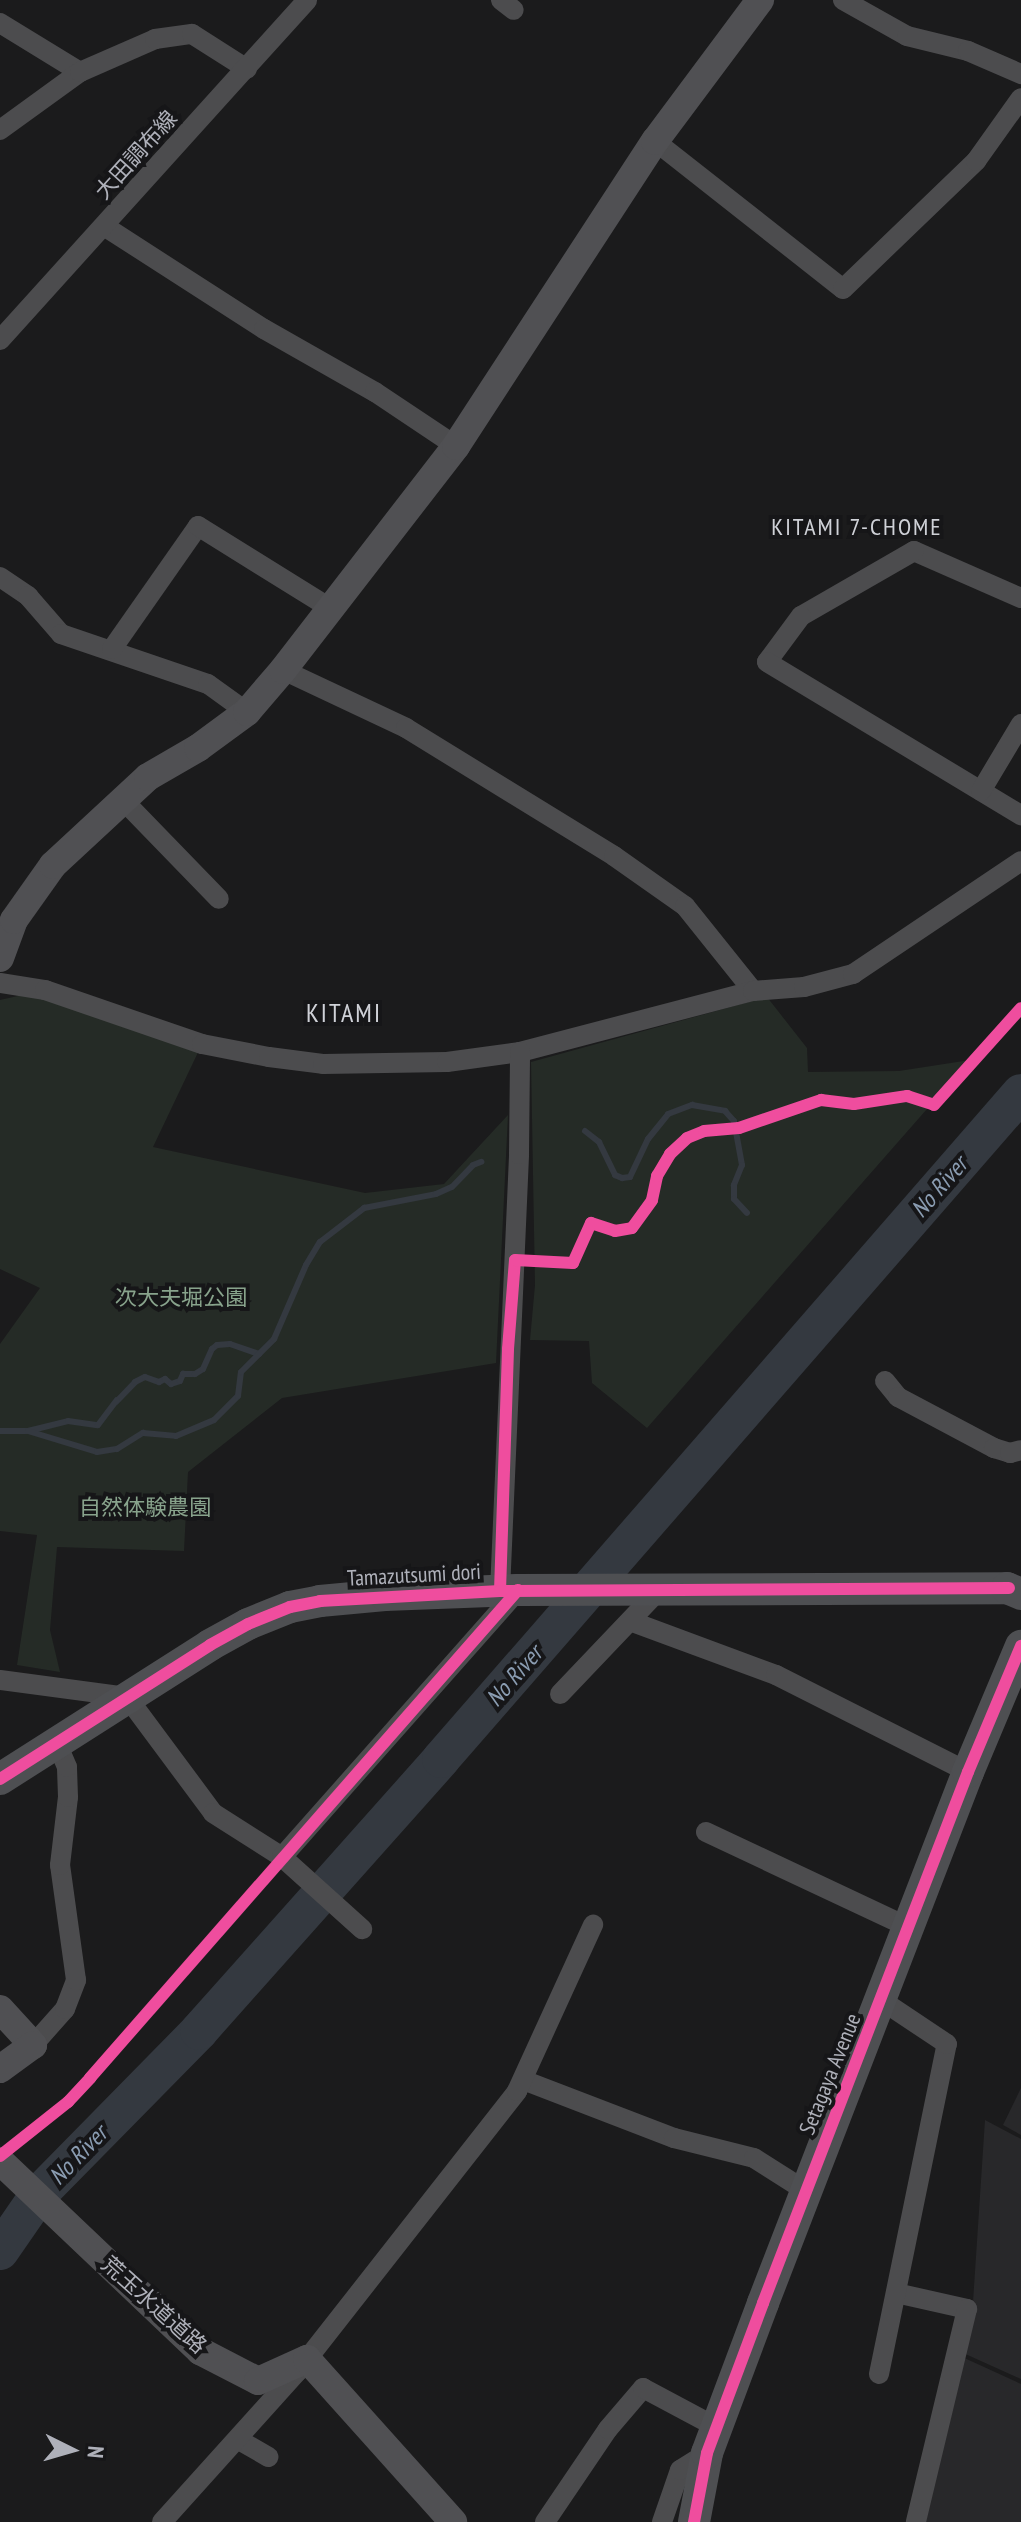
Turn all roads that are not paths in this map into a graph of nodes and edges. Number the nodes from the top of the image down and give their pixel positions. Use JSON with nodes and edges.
{"nodes":[{"id":1,"x":307,"y":0,"type":"edge"},
{"id":2,"x":760,"y":0,"type":"edge"},
{"id":3,"x":843,"y":0,"type":"edge"},
{"id":4,"x":0,"y":23,"type":"edge"},
{"id":5,"x":247,"y":69,"type":"junction"},
{"id":6,"x":80,"y":72,"type":"junction"},
{"id":7,"x":1021,"y":74,"type":"edge"},
{"id":8,"x":1021,"y":98,"type":"edge"},
{"id":9,"x":0,"y":130,"type":"edge"},
{"id":10,"x":655,"y":141,"type":"junction"},
{"id":11,"x":104,"y":226,"type":"junction"},
{"id":12,"x":0,"y":340,"type":"edge"},
{"id":13,"x":456,"y":446,"type":"junction"},
{"id":14,"x":0,"y":577,"type":"edge"},
{"id":15,"x":1021,"y":598,"type":"edge"},
{"id":16,"x":328,"y":607,"type":"junction"},
{"id":17,"x":112,"y":649,"type":"junction"},
{"id":18,"x":283,"y":670,"type":"junction"},
{"id":19,"x":247,"y":712,"type":"junction"},
{"id":20,"x":1021,"y":724,"type":"edge"},
{"id":21,"x":981,"y":791,"type":"junction"},
{"id":22,"x":122,"y":799,"type":"junction"},
{"id":23,"x":1021,"y":815,"type":"edge"},
{"id":24,"x":1021,"y":861,"type":"edge"},
{"id":25,"x":219,"y":899,"type":"dead end"},
{"id":26,"x":0,"y":958,"type":"edge"},
{"id":27,"x":0,"y":983,"type":"edge"},
{"id":28,"x":753,"y":991,"type":"junction"},
{"id":29,"x":520,"y":1052,"type":"junction"},
{"id":30,"x":885,"y":1381,"type":"dead end"},
{"id":31,"x":1021,"y":1450,"type":"edge"},
{"id":32,"x":518,"y":1590,"type":"junction"},
{"id":33,"x":654,"y":1590,"type":"junction"},
{"id":34,"x":1021,"y":1594,"type":"edge"},
{"id":35,"x":630,"y":1621,"type":"junction"},
{"id":36,"x":1021,"y":1646,"type":"edge"},
{"id":37,"x":0,"y":1680,"type":"edge"},
{"id":38,"x":560,"y":1694,"type":"dead end"},
{"id":39,"x":127,"y":1697,"type":"junction"},
{"id":40,"x":57,"y":1743,"type":"junction"},
{"id":41,"x":968,"y":1772,"type":"junction"},
{"id":42,"x":0,"y":1779,"type":"edge"},
{"id":43,"x":706,"y":1832,"type":"dead end"},
{"id":44,"x":287,"y":1861,"type":"junction"},
{"id":45,"x":593,"y":1925,"type":"dead end"},
{"id":46,"x":360,"y":1926,"type":"dead end"},
{"id":47,"x":910,"y":1928,"type":"junction"},
{"id":48,"x":881,"y":2000,"type":"junction"},
{"id":49,"x":0,"y":2009,"type":"edge"},
{"id":50,"x":33,"y":2045,"type":"junction"},
{"id":51,"x":0,"y":2069,"type":"edge"},
{"id":52,"x":523,"y":2080,"type":"junction"},
{"id":53,"x":1,"y":2163,"type":"edge"},
{"id":54,"x":806,"y":2191,"type":"junction"},
{"id":55,"x":896,"y":2293,"type":"junction"},
{"id":56,"x":307,"y":2359,"type":"junction"},
{"id":57,"x":879,"y":2374,"type":"dead end"},
{"id":58,"x":239,"y":2440,"type":"junction"},
{"id":59,"x":712,"y":2440,"type":"junction"},
{"id":60,"x":269,"y":2457,"type":"dead end"},
{"id":61,"x":162,"y":2522,"type":"edge"},
{"id":62,"x":453,"y":2522,"type":"edge"},
{"id":63,"x":545,"y":2522,"type":"edge"},
{"id":64,"x":662,"y":2522,"type":"edge"},
{"id":65,"x":694,"y":2522,"type":"edge"},
{"id":66,"x":916,"y":2522,"type":"edge"}],
"edges":[{"from":1,"to":5,"type":"street","name":"大田調布線"},
{"from":2,"to":10,"type":"street"},
{"from":3,"to":7,"type":"street"},
{"from":4,"to":6,"type":"street"},
{"from":5,"to":6,"type":"street"},
{"from":5,"to":11,"type":"street","name":"大田調布線"},
{"from":6,"to":9,"type":"street"},
{"from":8,"to":10,"type":"street"},
{"from":10,"to":13,"type":"street"},
{"from":11,"to":12,"type":"street","name":"大田調布線"},
{"from":11,"to":13,"type":"street"},
{"from":13,"to":16,"type":"street"},
{"from":14,"to":17,"type":"street"},
{"from":15,"to":21,"type":"street"},
{"from":16,"to":17,"type":"street"},
{"from":16,"to":18,"type":"street"},
{"from":17,"to":19,"type":"street"},
{"from":18,"to":19,"type":"street"},
{"from":18,"to":28,"type":"street"},
{"from":19,"to":22,"type":"street"},
{"from":20,"to":21,"type":"street"},
{"from":21,"to":23,"type":"street"},
{"from":22,"to":25,"type":"street"},
{"from":22,"to":26,"type":"street"},
{"from":24,"to":28,"type":"street"},
{"from":27,"to":29,"type":"street"},
{"from":28,"to":29,"type":"street"},
{"from":29,"to":32,"type":"street"},
{"from":30,"to":31,"type":"street"},
{"from":32,"to":33,"type":"main road","name":"Tamazutsumi dori"},
{"from":32,"to":39,"type":"main road","name":"Tamazutsumi dori"},
{"from":32,"to":44,"type":"street"},
{"from":33,"to":34,"type":"main road","name":"Tamazutsumi dori"},
{"from":33,"to":35,"type":"street"},
{"from":35,"to":38,"type":"street"},
{"from":35,"to":41,"type":"street"},
{"from":36,"to":41,"type":"main road","name":"Setagaya Avenue"},
{"from":37,"to":39,"type":"street"},
{"from":39,"to":40,"type":"main road","name":"Tamazutsumi dori"},
{"from":39,"to":44,"type":"street"},
{"from":40,"to":42,"type":"main road","name":"Tamazutsumi dori"},
{"from":40,"to":50,"type":"street"},
{"from":41,"to":47,"type":"main road","name":"Setagaya Avenue"},
{"from":43,"to":47,"type":"street"},
{"from":44,"to":46,"type":"street"},
{"from":45,"to":52,"type":"street"},
{"from":47,"to":48,"type":"main road","name":"Setagaya Avenue"},
{"from":48,"to":54,"type":"main road","name":"Setagaya Avenue"},
{"from":48,"to":55,"type":"street"},
{"from":49,"to":50,"type":"street"},
{"from":50,"to":51,"type":"street"},
{"from":52,"to":54,"type":"street"},
{"from":52,"to":56,"type":"street"},
{"from":53,"to":56,"type":"street","name":"荒玉水道道路"},
{"from":54,"to":59,"type":"main road","name":"Setagaya Avenue"},
{"from":55,"to":57,"type":"street"},
{"from":55,"to":66,"type":"street"},
{"from":56,"to":58,"type":"street"},
{"from":56,"to":62,"type":"street"},
{"from":58,"to":60,"type":"street"},
{"from":58,"to":61,"type":"street"},
{"from":59,"to":63,"type":"street"},
{"from":59,"to":64,"type":"street"},
{"from":59,"to":65,"type":"main road","name":"Setagaya Avenue"}]}
